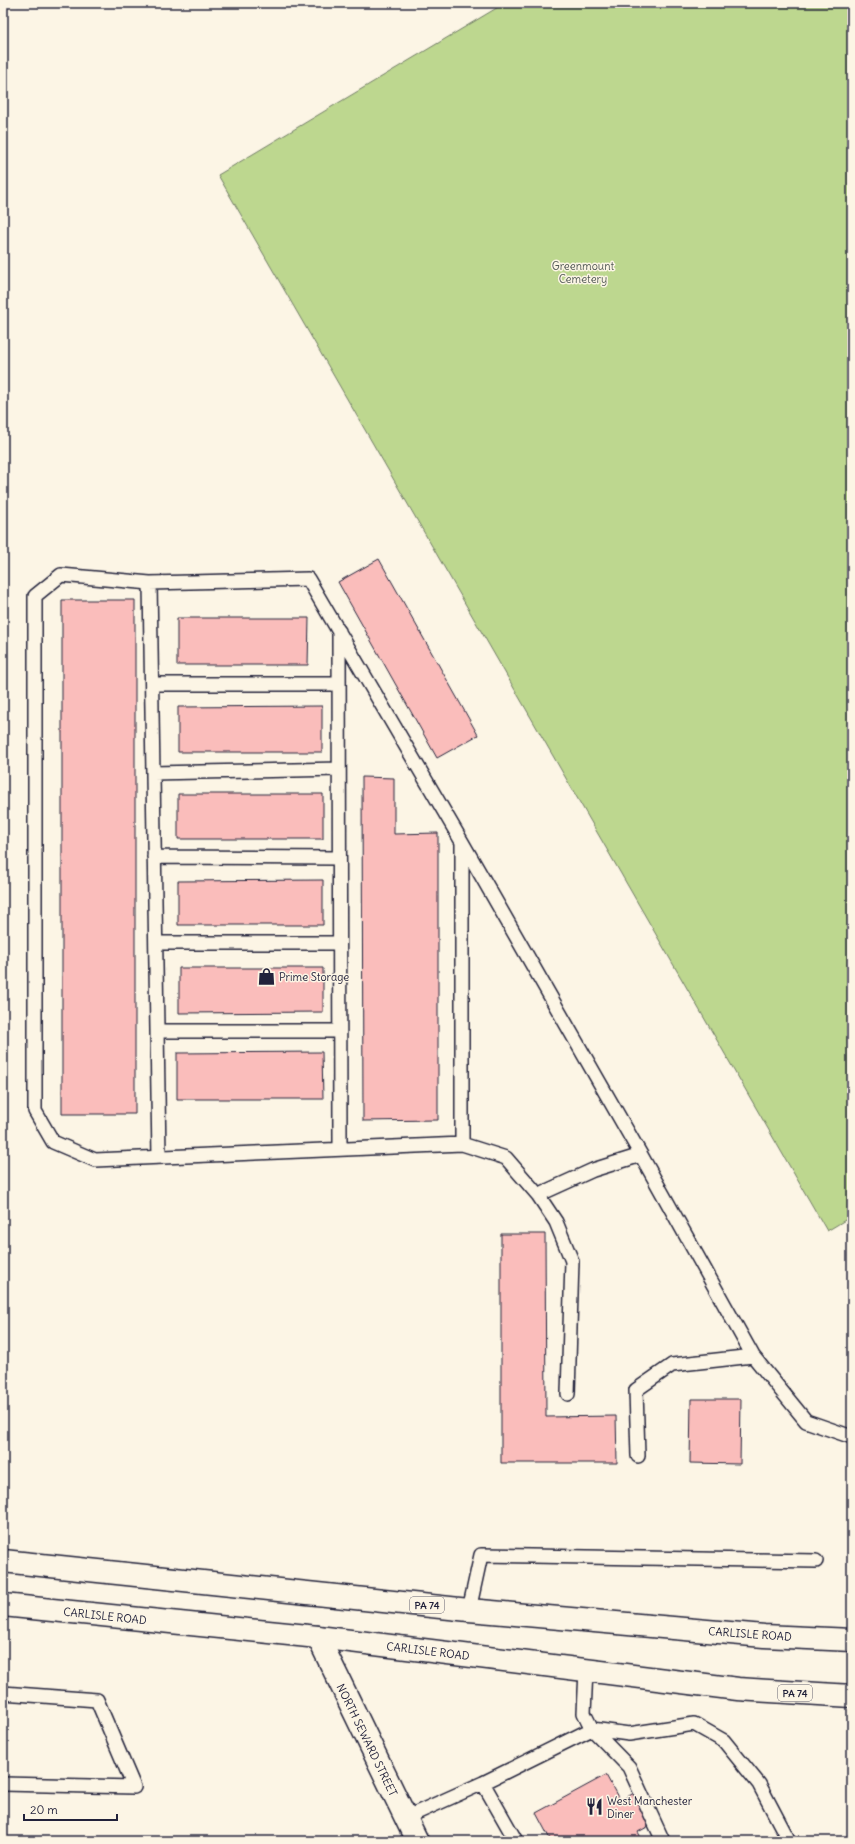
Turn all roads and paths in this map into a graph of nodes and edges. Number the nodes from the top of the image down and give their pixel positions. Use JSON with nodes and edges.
{"nodes":[{"id":1,"x":150,"y":583,"type":"junction"},
{"id":2,"x":338,"y":630,"type":"junction"},
{"id":3,"x":152,"y":684,"type":"junction"},
{"id":4,"x":339,"y":684,"type":"junction"},
{"id":5,"x":339,"y":769,"type":"junction"},
{"id":6,"x":153,"y":773,"type":"junction"},
{"id":7,"x":462,"y":842,"type":"junction"},
{"id":8,"x":154,"y":857,"type":"junction"},
{"id":9,"x":339,"y":858,"type":"junction"},
{"id":10,"x":156,"y":943,"type":"junction"},
{"id":11,"x":339,"y":943,"type":"junction"},
{"id":12,"x":339,"y":1030,"type":"junction"},
{"id":13,"x":157,"y":1031,"type":"junction"},
{"id":14,"x":462,"y":1144,"type":"junction"},
{"id":15,"x":340,"y":1149,"type":"junction"},
{"id":16,"x":641,"y":1154,"type":"junction"},
{"id":17,"x":159,"y":1157,"type":"junction"},
{"id":18,"x":538,"y":1195,"type":"junction"},
{"id":19,"x":753,"y":1356,"type":"junction"},
{"id":20,"x":568,"y":1394,"type":"dead end"},
{"id":21,"x":852,"y":1437,"type":"edge"},
{"id":22,"x":638,"y":1456,"type":"dead end"},
{"id":23,"x":3,"y":1560,"type":"edge"},
{"id":24,"x":816,"y":1561,"type":"dead end"},
{"id":25,"x":3,"y":1605,"type":"edge"},
{"id":26,"x":469,"y":1610,"type":"junction"},
{"id":27,"x":318,"y":1638,"type":"junction"},
{"id":28,"x":852,"y":1640,"type":"edge"},
{"id":29,"x":586,"y":1670,"type":"junction"},
{"id":30,"x":3,"y":1692,"type":"edge"},
{"id":31,"x":852,"y":1696,"type":"edge"},
{"id":32,"x":592,"y":1729,"type":"junction"},
{"id":33,"x":483,"y":1783,"type":"junction"},
{"id":34,"x":3,"y":1784,"type":"edge"},
{"id":35,"x":405,"y":1818,"type":"junction"},
{"id":36,"x":417,"y":1841,"type":"edge"},
{"id":37,"x":516,"y":1841,"type":"edge"},
{"id":38,"x":663,"y":1841,"type":"edge"},
{"id":39,"x":790,"y":1841,"type":"edge"}],
"edges":[{"from":1,"to":2,"type":"lane"},
{"from":1,"to":3,"type":"lane"},
{"from":1,"to":17,"type":"lane"},
{"from":2,"to":4,"type":"lane"},
{"from":2,"to":7,"type":"lane"},
{"from":3,"to":4,"type":"lane"},
{"from":3,"to":6,"type":"lane"},
{"from":4,"to":5,"type":"lane"},
{"from":5,"to":6,"type":"lane"},
{"from":5,"to":9,"type":"lane"},
{"from":6,"to":8,"type":"lane"},
{"from":7,"to":14,"type":"lane"},
{"from":7,"to":16,"type":"lane"},
{"from":8,"to":9,"type":"lane"},
{"from":8,"to":10,"type":"lane"},
{"from":9,"to":11,"type":"lane"},
{"from":10,"to":11,"type":"lane"},
{"from":10,"to":13,"type":"lane"},
{"from":11,"to":12,"type":"lane"},
{"from":12,"to":13,"type":"lane"},
{"from":12,"to":15,"type":"lane"},
{"from":13,"to":17,"type":"lane"},
{"from":14,"to":15,"type":"lane"},
{"from":14,"to":18,"type":"lane"},
{"from":15,"to":17,"type":"lane"},
{"from":16,"to":18,"type":"lane"},
{"from":16,"to":19,"type":"lane"},
{"from":18,"to":20,"type":"lane"},
{"from":19,"to":21,"type":"lane"},
{"from":19,"to":22,"type":"lane"},
{"from":23,"to":26,"type":"main road","name":"CARLISLE ROAD","number":"PA 74"},
{"from":24,"to":26,"type":"lane"},
{"from":25,"to":27,"type":"main road","name":"CARLISLE ROAD","number":"PA 74"},
{"from":26,"to":28,"type":"main road","name":"CARLISLE ROAD","number":"PA 74"},
{"from":27,"to":29,"type":"main road","name":"CARLISLE ROAD","number":"PA 74"},
{"from":27,"to":35,"type":"main road","name":"NORTH SEWARD STREET"},
{"from":29,"to":31,"type":"main road","name":"CARLISLE ROAD","number":"PA 74"},
{"from":29,"to":32,"type":"lane"},
{"from":30,"to":34,"type":"lane"},
{"from":32,"to":33,"type":"lane"},
{"from":32,"to":38,"type":"lane"},
{"from":32,"to":39,"type":"lane"},
{"from":33,"to":35,"type":"lane"},
{"from":33,"to":37,"type":"lane"},
{"from":35,"to":36,"type":"main road","name":"NORTH SEWARD STREET"}]}
